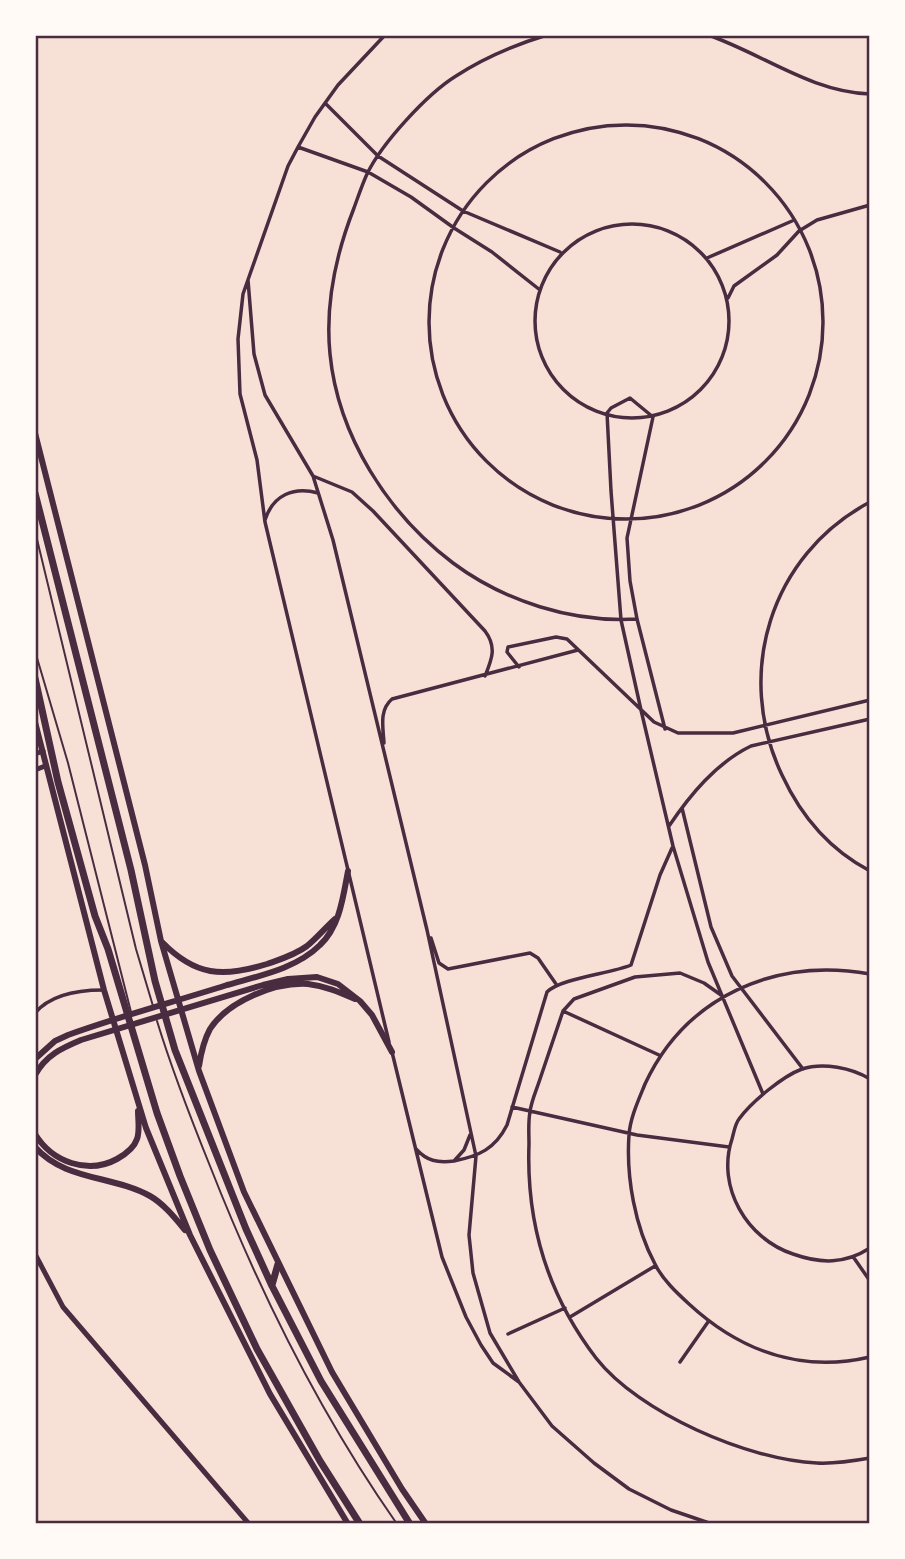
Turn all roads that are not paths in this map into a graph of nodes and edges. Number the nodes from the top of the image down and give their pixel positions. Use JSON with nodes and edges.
{"nodes":[{"id":1,"x":385,"y":35,"type":"edge"},
{"id":2,"x":547,"y":35,"type":"edge"},
{"id":3,"x":708,"y":35,"type":"edge"},
{"id":4,"x":870,"y":94,"type":"edge"},
{"id":5,"x":325,"y":103,"type":"junction"},
{"id":6,"x":298,"y":147,"type":"junction"},
{"id":7,"x":379,"y":156,"type":"junction"},
{"id":8,"x":368,"y":172,"type":"junction"},
{"id":9,"x":870,"y":205,"type":"edge"},
{"id":10,"x":463,"y":211,"type":"junction"},
{"id":11,"x":792,"y":220,"type":"junction"},
{"id":12,"x":454,"y":228,"type":"junction"},
{"id":13,"x":799,"y":231,"type":"junction"},
{"id":14,"x":560,"y":252,"type":"junction"},
{"id":15,"x":707,"y":258,"type":"junction"},
{"id":16,"x":248,"y":278,"type":"junction"},
{"id":17,"x":540,"y":290,"type":"junction"},
{"id":18,"x":728,"y":298,"type":"junction"},
{"id":19,"x":607,"y":416,"type":"junction"},
{"id":20,"x":653,"y":417,"type":"junction"},
{"id":21,"x":35,"y":433,"type":"edge"},
{"id":22,"x":313,"y":476,"type":"junction"},
{"id":23,"x":35,"y":493,"type":"edge"},
{"id":24,"x":318,"y":493,"type":"junction"},
{"id":25,"x":870,"y":502,"type":"edge"},
{"id":26,"x":613,"y":519,"type":"junction"},
{"id":27,"x":632,"y":519,"type":"junction"},
{"id":28,"x":265,"y":522,"type":"junction"},
{"id":29,"x":35,"y":531,"type":"edge"},
{"id":30,"x":637,"y":619,"type":"junction"},
{"id":31,"x":621,"y":620,"type":"junction"},
{"id":32,"x":578,"y":650,"type":"junction"},
{"id":33,"x":35,"y":651,"type":"edge"},
{"id":34,"x":519,"y":667,"type":"junction"},
{"id":35,"x":485,"y":676,"type":"junction"},
{"id":36,"x":35,"y":678,"type":"edge"},
{"id":37,"x":870,"y":700,"type":"edge"},
{"id":38,"x":641,"y":710,"type":"junction"},
{"id":39,"x":870,"y":719,"type":"edge"},
{"id":40,"x":35,"y":722,"type":"edge"},
{"id":41,"x":764,"y":726,"type":"junction"},
{"id":42,"x":665,"y":729,"type":"junction"},
{"id":43,"x":768,"y":742,"type":"junction"},
{"id":44,"x":384,"y":750,"type":"junction"},
{"id":45,"x":43,"y":751,"type":"junction"},
{"id":46,"x":35,"y":754,"type":"edge"},
{"id":47,"x":45,"y":766,"type":"junction"},
{"id":48,"x":35,"y":770,"type":"edge"},
{"id":49,"x":682,"y":808,"type":"junction"},
{"id":50,"x":669,"y":827,"type":"junction"},
{"id":51,"x":673,"y":846,"type":"junction"},
{"id":52,"x":870,"y":871,"type":"edge"},
{"id":53,"x":348,"y":872,"type":"junction"},
{"id":54,"x":338,"y":915,"type":"junction"},
{"id":55,"x":427,"y":930,"type":"junction"},
{"id":56,"x":160,"y":941,"type":"junction"},
{"id":57,"x":870,"y":974,"type":"edge"},
{"id":58,"x":556,"y":985,"type":"junction"},
{"id":59,"x":742,"y":986,"type":"junction"},
{"id":60,"x":104,"y":990,"type":"junction"},
{"id":61,"x":724,"y":996,"type":"junction"},
{"id":62,"x":360,"y":1001,"type":"junction"},
{"id":63,"x":563,"y":1011,"type":"junction"},
{"id":64,"x":35,"y":1013,"type":"edge"},
{"id":65,"x":391,"y":1052,"type":"junction"},
{"id":66,"x":660,"y":1055,"type":"junction"},
{"id":67,"x":35,"y":1059,"type":"edge"},
{"id":68,"x":803,"y":1069,"type":"junction"},
{"id":69,"x":199,"y":1070,"type":"junction"},
{"id":70,"x":35,"y":1075,"type":"edge"},
{"id":71,"x":870,"y":1079,"type":"edge"},
{"id":72,"x":763,"y":1094,"type":"junction"},
{"id":73,"x":138,"y":1107,"type":"junction"},
{"id":74,"x":512,"y":1107,"type":"junction"},
{"id":75,"x":530,"y":1111,"type":"junction"},
{"id":76,"x":470,"y":1133,"type":"junction"},
{"id":77,"x":629,"y":1133,"type":"junction"},
{"id":78,"x":35,"y":1134,"type":"edge"},
{"id":79,"x":35,"y":1147,"type":"edge"},
{"id":80,"x":415,"y":1147,"type":"junction"},
{"id":81,"x":729,"y":1147,"type":"junction"},
{"id":82,"x":476,"y":1156,"type":"junction"},
{"id":83,"x":454,"y":1161,"type":"junction"},
{"id":84,"x":190,"y":1235,"type":"junction"},
{"id":85,"x":870,"y":1248,"type":"edge"},
{"id":86,"x":35,"y":1256,"type":"edge"},
{"id":87,"x":854,"y":1258,"type":"junction"},
{"id":88,"x":278,"y":1264,"type":"junction"},
{"id":89,"x":655,"y":1266,"type":"junction"},
{"id":90,"x":870,"y":1281,"type":"edge"},
{"id":91,"x":272,"y":1286,"type":"junction"},
{"id":92,"x":565,"y":1308,"type":"junction"},
{"id":93,"x":570,"y":1318,"type":"junction"},
{"id":94,"x":708,"y":1322,"type":"junction"},
{"id":95,"x":508,"y":1334,"type":"dead end"},
{"id":96,"x":870,"y":1357,"type":"edge"},
{"id":97,"x":680,"y":1362,"type":"dead end"},
{"id":98,"x":519,"y":1382,"type":"junction"},
{"id":99,"x":870,"y":1458,"type":"edge"},
{"id":100,"x":249,"y":1524,"type":"edge"},
{"id":101,"x":348,"y":1524,"type":"edge"},
{"id":102,"x":360,"y":1524,"type":"edge"},
{"id":103,"x":397,"y":1524,"type":"edge"},
{"id":104,"x":410,"y":1524,"type":"edge"},
{"id":105,"x":426,"y":1524,"type":"edge"},
{"id":106,"x":712,"y":1524,"type":"edge"}],
"edges":[{"from":1,"to":5,"type":"street"},
{"from":2,"to":7,"type":"street"},
{"from":3,"to":4,"type":"street"},
{"from":5,"to":6,"type":"street"},
{"from":5,"to":7,"type":"street"},
{"from":6,"to":8,"type":"street"},
{"from":6,"to":16,"type":"street"},
{"from":7,"to":8,"type":"street"},
{"from":7,"to":10,"type":"street"},
{"from":8,"to":12,"type":"street"},
{"from":8,"to":31,"type":"street"},
{"from":9,"to":13,"type":"street"},
{"from":10,"to":11,"type":"street"},
{"from":10,"to":12,"type":"street"},
{"from":10,"to":14,"type":"street"},
{"from":11,"to":13,"type":"street"},
{"from":11,"to":15,"type":"street"},
{"from":12,"to":17,"type":"street"},
{"from":12,"to":26,"type":"street"},
{"from":13,"to":18,"type":"street"},
{"from":13,"to":27,"type":"street"},
{"from":14,"to":15,"type":"street"},
{"from":14,"to":17,"type":"street"},
{"from":15,"to":18,"type":"street"},
{"from":16,"to":22,"type":"street"},
{"from":16,"to":28,"type":"street"},
{"from":17,"to":19,"type":"street"},
{"from":18,"to":20,"type":"street"},
{"from":19,"to":20,"type":"street"},
{"from":19,"to":20,"type":"street"},
{"from":19,"to":26,"type":"street"},
{"from":20,"to":27,"type":"street"},
{"from":21,"to":56,"type":"main road"},
{"from":22,"to":24,"type":"street"},
{"from":22,"to":35,"type":"street"},
{"from":23,"to":91,"type":"highway"},
{"from":24,"to":28,"type":"street"},
{"from":24,"to":44,"type":"street"},
{"from":25,"to":41,"type":"street"},
{"from":26,"to":27,"type":"street"},
{"from":26,"to":31,"type":"street"},
{"from":27,"to":30,"type":"street"},
{"from":28,"to":53,"type":"street"},
{"from":29,"to":103,"type":"lane"},
{"from":30,"to":31,"type":"street"},
{"from":30,"to":42,"type":"street"},
{"from":31,"to":38,"type":"street"},
{"from":32,"to":34,"type":"street"},
{"from":32,"to":34,"type":"street"},
{"from":32,"to":38,"type":"street"},
{"from":33,"to":102,"type":"lane"},
{"from":34,"to":35,"type":"street"},
{"from":35,"to":44,"type":"street"},
{"from":36,"to":102,"type":"highway"},
{"from":37,"to":41,"type":"street"},
{"from":38,"to":42,"type":"street"},
{"from":38,"to":50,"type":"street"},
{"from":39,"to":43,"type":"street"},
{"from":40,"to":45,"type":"main road"},
{"from":41,"to":42,"type":"street"},
{"from":41,"to":43,"type":"street"},
{"from":43,"to":49,"type":"street"},
{"from":43,"to":52,"type":"street"},
{"from":44,"to":55,"type":"street"},
{"from":45,"to":46,"type":"main road"},
{"from":45,"to":47,"type":"main road"},
{"from":47,"to":48,"type":"main road"},
{"from":47,"to":60,"type":"main road"},
{"from":49,"to":50,"type":"street"},
{"from":49,"to":59,"type":"street"},
{"from":50,"to":51,"type":"street"},
{"from":51,"to":58,"type":"street"},
{"from":51,"to":61,"type":"street"},
{"from":53,"to":54,"type":"main road"},
{"from":53,"to":65,"type":"street"},
{"from":54,"to":56,"type":"main road"},
{"from":54,"to":67,"type":"main road"},
{"from":55,"to":58,"type":"street"},
{"from":55,"to":76,"type":"street"},
{"from":56,"to":69,"type":"main road"},
{"from":57,"to":59,"type":"street"},
{"from":58,"to":74,"type":"street"},
{"from":59,"to":61,"type":"street"},
{"from":59,"to":68,"type":"street"},
{"from":60,"to":64,"type":"street"},
{"from":60,"to":73,"type":"main road"},
{"from":61,"to":63,"type":"street"},
{"from":61,"to":66,"type":"street"},
{"from":61,"to":72,"type":"street"},
{"from":62,"to":65,"type":"main road"},
{"from":62,"to":69,"type":"main road"},
{"from":62,"to":70,"type":"main road"},
{"from":63,"to":66,"type":"street"},
{"from":63,"to":75,"type":"street"},
{"from":65,"to":80,"type":"street"},
{"from":66,"to":77,"type":"street"},
{"from":68,"to":71,"type":"street"},
{"from":68,"to":72,"type":"street"},
{"from":69,"to":88,"type":"main road"},
{"from":72,"to":81,"type":"street"},
{"from":73,"to":78,"type":"main road"},
{"from":73,"to":84,"type":"main road"},
{"from":74,"to":75,"type":"street"},
{"from":74,"to":82,"type":"street"},
{"from":75,"to":77,"type":"street"},
{"from":75,"to":92,"type":"street"},
{"from":76,"to":82,"type":"street"},
{"from":76,"to":83,"type":"street"},
{"from":77,"to":81,"type":"street"},
{"from":77,"to":89,"type":"street"},
{"from":79,"to":84,"type":"main road"},
{"from":80,"to":83,"type":"street"},
{"from":80,"to":98,"type":"street"},
{"from":81,"to":87,"type":"street"},
{"from":82,"to":83,"type":"street"},
{"from":82,"to":98,"type":"street"},
{"from":84,"to":101,"type":"main road"},
{"from":85,"to":87,"type":"street"},
{"from":86,"to":100,"type":"main road"},
{"from":87,"to":90,"type":"street"},
{"from":88,"to":91,"type":"highway"},
{"from":88,"to":105,"type":"main road"},
{"from":89,"to":93,"type":"street"},
{"from":89,"to":94,"type":"street"},
{"from":91,"to":104,"type":"highway"},
{"from":92,"to":93,"type":"street"},
{"from":92,"to":95,"type":"street"},
{"from":93,"to":99,"type":"street"},
{"from":94,"to":96,"type":"street"},
{"from":94,"to":97,"type":"street"},
{"from":98,"to":106,"type":"street"}]}
